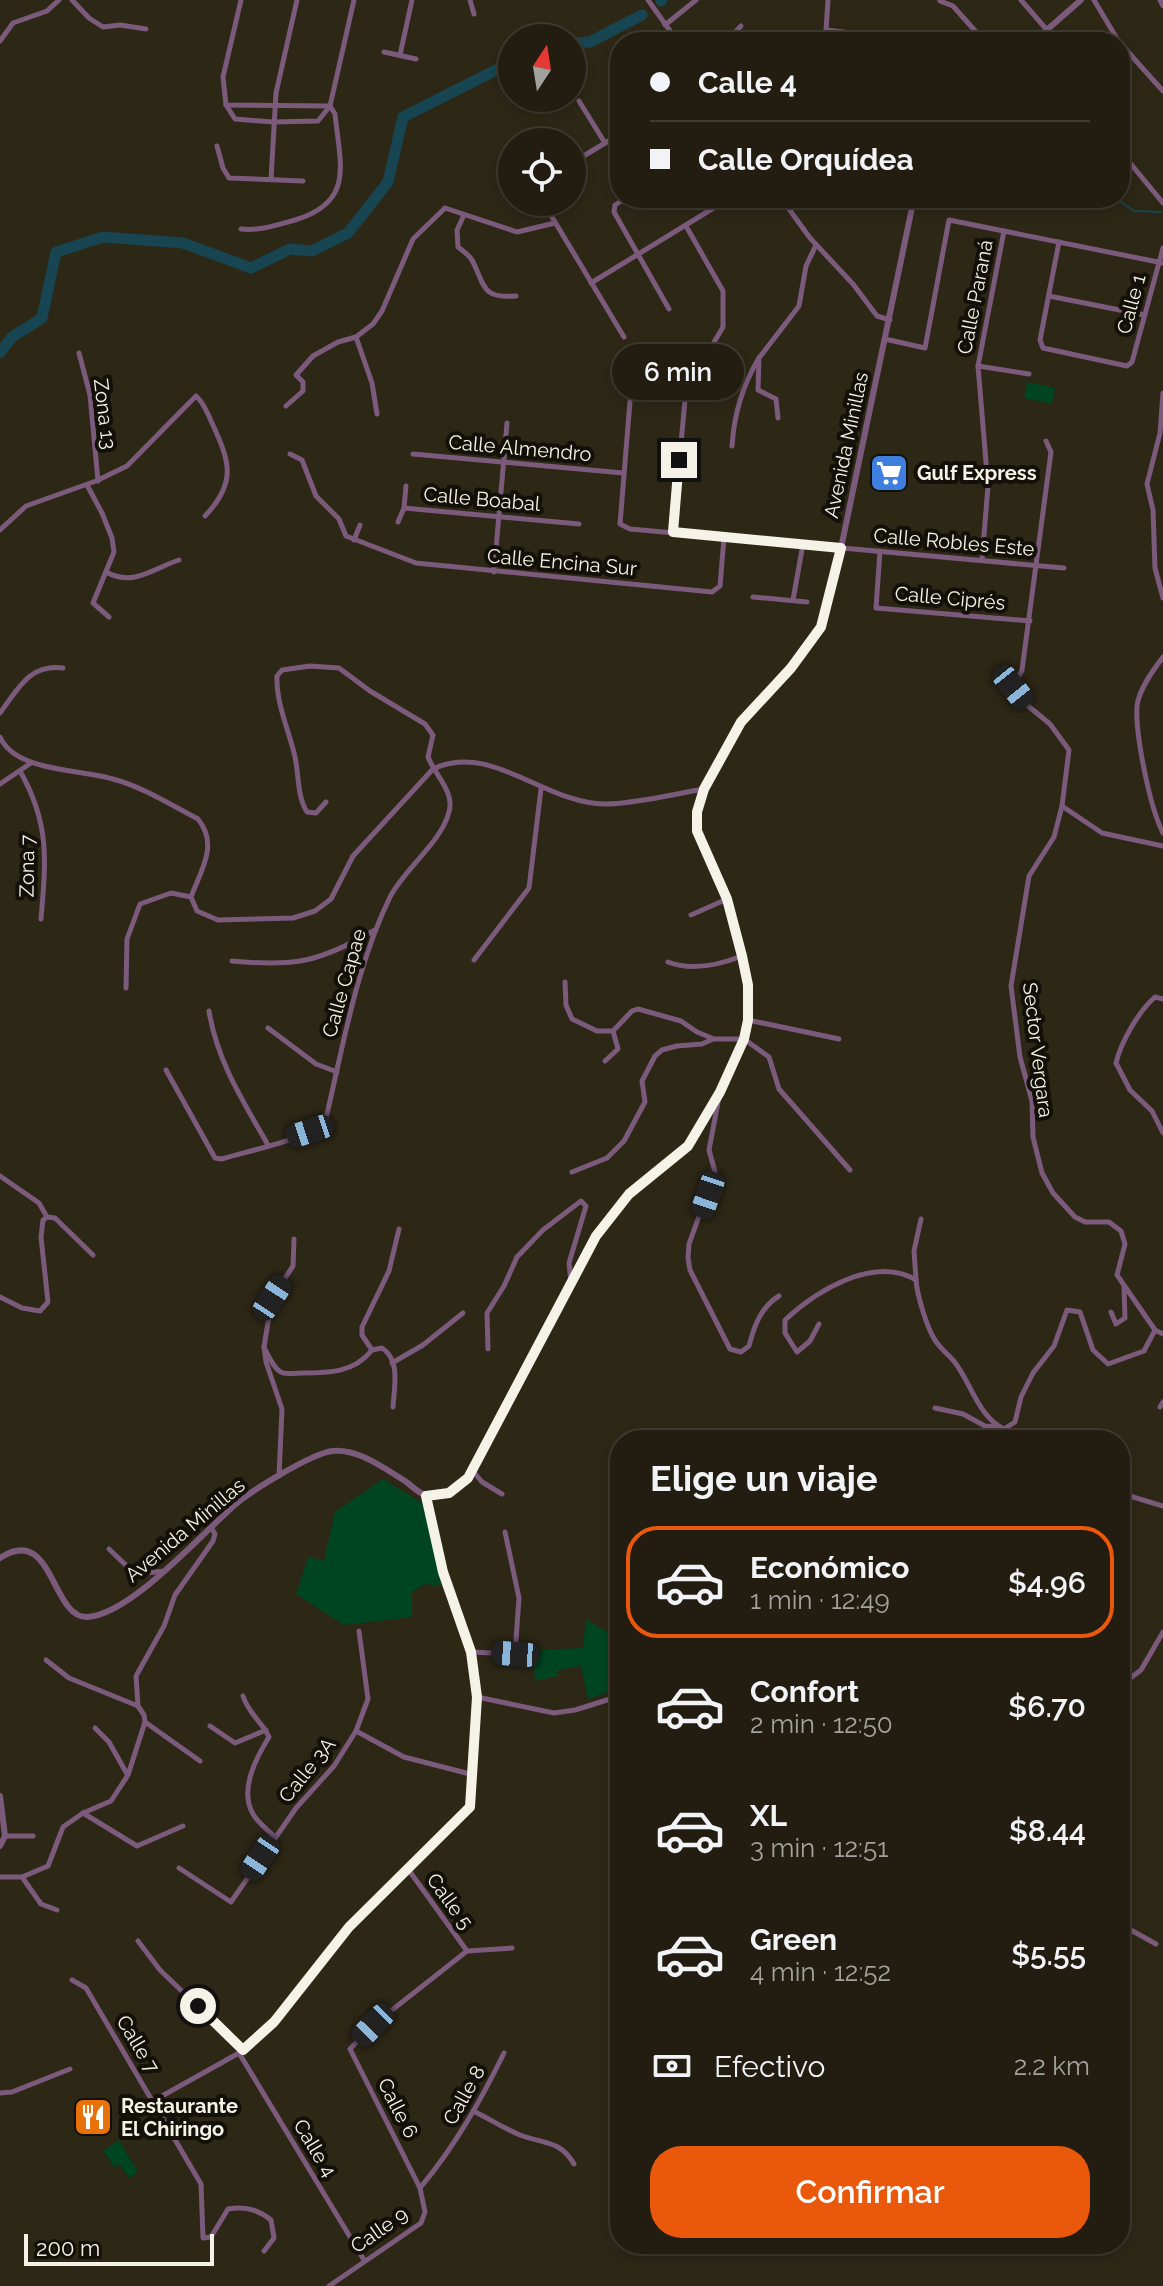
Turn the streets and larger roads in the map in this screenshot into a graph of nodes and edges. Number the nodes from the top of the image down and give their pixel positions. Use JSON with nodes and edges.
{"nodes":[{"id":1,"x":59,"y":0,"type":"edge"},
{"id":2,"x":72,"y":0,"type":"edge"},
{"id":3,"x":241,"y":0,"type":"edge"},
{"id":4,"x":297,"y":0,"type":"edge"},
{"id":5,"x":354,"y":0,"type":"edge"},
{"id":6,"x":412,"y":0,"type":"edge"},
{"id":7,"x":470,"y":0,"type":"edge"},
{"id":8,"x":648,"y":0,"type":"edge"},
{"id":9,"x":696,"y":0,"type":"edge"},
{"id":10,"x":828,"y":0,"type":"edge"},
{"id":11,"x":1021,"y":0,"type":"edge"},
{"id":12,"x":1081,"y":0,"type":"edge"},
{"id":13,"x":1094,"y":0,"type":"edge"},
{"id":14,"x":1160,"y":0,"type":"edge"},
{"id":15,"x":940,"y":1,"type":"edge"},
{"id":16,"x":1163,"y":6,"type":"edge"},
{"id":17,"x":474,"y":14,"type":"dead end"},
{"id":18,"x":665,"y":25,"type":"junction"},
{"id":19,"x":741,"y":26,"type":"dead end"},
{"id":20,"x":146,"y":29,"type":"dead end"},
{"id":21,"x":826,"y":30,"type":"joint"},
{"id":22,"x":1047,"y":30,"type":"junction"},
{"id":23,"x":670,"y":32,"type":"edge"},
{"id":24,"x":735,"y":32,"type":"edge"},
{"id":25,"x":844,"y":32,"type":"edge"},
{"id":26,"x":976,"y":32,"type":"edge"},
{"id":27,"x":1045,"y":32,"type":"edge"},
{"id":28,"x":1114,"y":32,"type":"edge"},
{"id":29,"x":0,"y":41,"type":"edge"},
{"id":30,"x":384,"y":52,"type":"dead end"},
{"id":31,"x":1130,"y":53,"type":"edge"},
{"id":32,"x":400,"y":55,"type":"junction"},
{"id":33,"x":416,"y":59,"type":"dead end"},
{"id":34,"x":1163,"y":91,"type":"edge"},
{"id":35,"x":226,"y":105,"type":"junction"},
{"id":36,"x":274,"y":106,"type":"junction"},
{"id":37,"x":330,"y":106,"type":"junction"},
{"id":38,"x":586,"y":112,"type":"edge"},
{"id":39,"x":273,"y":122,"type":"junction"},
{"id":40,"x":610,"y":140,"type":"edge"},
{"id":41,"x":605,"y":143,"type":"junction"},
{"id":42,"x":217,"y":146,"type":"dead end"},
{"id":43,"x":586,"y":155,"type":"edge"},
{"id":44,"x":1130,"y":163,"type":"edge"},
{"id":45,"x":271,"y":179,"type":"junction"},
{"id":46,"x":303,"y":181,"type":"dead end"},
{"id":47,"x":1163,"y":203,"type":"edge"},
{"id":48,"x":615,"y":208,"type":"edge"},
{"id":49,"x":714,"y":208,"type":"edge"},
{"id":50,"x":788,"y":208,"type":"edge"},
{"id":51,"x":912,"y":208,"type":"edge"},
{"id":52,"x":464,"y":215,"type":"junction"},
{"id":53,"x":551,"y":216,"type":"edge"},
{"id":54,"x":555,"y":223,"type":"junction"},
{"id":55,"x":686,"y":226,"type":"junction"},
{"id":56,"x":241,"y":229,"type":"dead end"},
{"id":57,"x":1004,"y":231,"type":"junction"},
{"id":58,"x":1059,"y":242,"type":"junction"},
{"id":59,"x":816,"y":245,"type":"junction"},
{"id":60,"x":1163,"y":248,"type":"edge"},
{"id":61,"x":639,"y":254,"type":"junction"},
{"id":62,"x":1161,"y":262,"type":"edge"},
{"id":63,"x":591,"y":283,"type":"junction"},
{"id":64,"x":516,"y":296,"type":"dead end"},
{"id":65,"x":1049,"y":296,"type":"junction"},
{"id":66,"x":669,"y":309,"type":"dead end"},
{"id":67,"x":1145,"y":315,"type":"junction"},
{"id":68,"x":890,"y":320,"type":"junction"},
{"id":69,"x":356,"y":337,"type":"junction"},
{"id":70,"x":624,"y":337,"type":"dead end"},
{"id":71,"x":885,"y":339,"type":"junction"},
{"id":72,"x":710,"y":349,"type":"dead end"},
{"id":73,"x":79,"y":353,"type":"dead end"},
{"id":74,"x":759,"y":358,"type":"junction"},
{"id":75,"x":978,"y":366,"type":"junction"},
{"id":76,"x":1029,"y":374,"type":"dead end"},
{"id":77,"x":631,"y":389,"type":"dead end"},
{"id":78,"x":686,"y":389,"type":"dead end"},
{"id":79,"x":1163,"y":393,"type":"edge"},
{"id":80,"x":286,"y":406,"type":"dead end"},
{"id":81,"x":377,"y":414,"type":"dead end"},
{"id":82,"x":778,"y":418,"type":"dead end"},
{"id":83,"x":507,"y":423,"type":"dead end"},
{"id":84,"x":1046,"y":441,"type":"dead end"},
{"id":85,"x":732,"y":446,"type":"dead end"},
{"id":86,"x":290,"y":454,"type":"dead end"},
{"id":87,"x":413,"y":454,"type":"dead end"},
{"id":88,"x":504,"y":463,"type":"junction"},
{"id":89,"x":623,"y":473,"type":"junction"},
{"id":90,"x":98,"y":481,"type":"junction"},
{"id":91,"x":87,"y":485,"type":"junction"},
{"id":92,"x":406,"y":486,"type":"dead end"},
{"id":93,"x":404,"y":508,"type":"junction"},
{"id":94,"x":205,"y":516,"type":"dead end"},
{"id":95,"x":499,"y":517,"type":"junction"},
{"id":96,"x":398,"y":522,"type":"dead end"},
{"id":97,"x":579,"y":524,"type":"dead end"},
{"id":98,"x":360,"y":525,"type":"dead end"},
{"id":99,"x":0,"y":530,"type":"edge"},
{"id":100,"x":673,"y":532,"type":"junction"},
{"id":101,"x":724,"y":537,"type":"junction"},
{"id":102,"x":354,"y":540,"type":"junction"},
{"id":103,"x":803,"y":544,"type":"junction"},
{"id":104,"x":841,"y":548,"type":"junction"},
{"id":105,"x":880,"y":551,"type":"junction"},
{"id":106,"x":179,"y":560,"type":"dead end"},
{"id":107,"x":982,"y":560,"type":"junction"},
{"id":108,"x":1037,"y":566,"type":"junction"},
{"id":109,"x":1064,"y":568,"type":"dead end"},
{"id":110,"x":106,"y":572,"type":"junction"},
{"id":111,"x":494,"y":572,"type":"junction"},
{"id":112,"x":753,"y":597,"type":"dead end"},
{"id":113,"x":1163,"y":598,"type":"edge"},
{"id":114,"x":793,"y":600,"type":"junction"},
{"id":115,"x":807,"y":602,"type":"dead end"},
{"id":116,"x":109,"y":617,"type":"dead end"},
{"id":117,"x":1030,"y":621,"type":"junction"},
{"id":118,"x":1163,"y":657,"type":"edge"},
{"id":119,"x":63,"y":668,"type":"dead end"},
{"id":120,"x":0,"y":713,"type":"edge"},
{"id":121,"x":0,"y":737,"type":"edge"},
{"id":122,"x":31,"y":763,"type":"junction"},
{"id":123,"x":433,"y":769,"type":"junction"},
{"id":124,"x":20,"y":771,"type":"junction"},
{"id":125,"x":0,"y":784,"type":"edge"},
{"id":126,"x":541,"y":789,"type":"junction"},
{"id":127,"x":704,"y":789,"type":"junction"},
{"id":128,"x":326,"y":802,"type":"dead end"},
{"id":129,"x":1062,"y":806,"type":"junction"},
{"id":130,"x":1163,"y":833,"type":"edge"},
{"id":131,"x":1163,"y":846,"type":"edge"},
{"id":132,"x":191,"y":897,"type":"junction"},
{"id":133,"x":727,"y":899,"type":"junction"},
{"id":134,"x":691,"y":915,"type":"dead end"},
{"id":135,"x":41,"y":919,"type":"dead end"},
{"id":136,"x":376,"y":929,"type":"junction"},
{"id":137,"x":742,"y":956,"type":"junction"},
{"id":138,"x":474,"y":960,"type":"dead end"},
{"id":139,"x":232,"y":961,"type":"dead end"},
{"id":140,"x":668,"y":962,"type":"dead end"},
{"id":141,"x":565,"y":982,"type":"dead end"},
{"id":142,"x":126,"y":988,"type":"dead end"},
{"id":143,"x":1163,"y":999,"type":"edge"},
{"id":144,"x":209,"y":1011,"type":"dead end"},
{"id":145,"x":748,"y":1020,"type":"junction"},
{"id":146,"x":268,"y":1028,"type":"dead end"},
{"id":147,"x":613,"y":1031,"type":"junction"},
{"id":148,"x":714,"y":1039,"type":"junction"},
{"id":149,"x":744,"y":1039,"type":"junction"},
{"id":150,"x":839,"y":1039,"type":"dead end"},
{"id":151,"x":605,"y":1061,"type":"dead end"},
{"id":152,"x":166,"y":1070,"type":"dead end"},
{"id":153,"x":337,"y":1072,"type":"junction"},
{"id":154,"x":720,"y":1092,"type":"junction"},
{"id":155,"x":1163,"y":1133,"type":"edge"},
{"id":156,"x":268,"y":1145,"type":"junction"},
{"id":157,"x":850,"y":1170,"type":"dead end"},
{"id":158,"x":572,"y":1172,"type":"dead end"},
{"id":159,"x":0,"y":1176,"type":"edge"},
{"id":160,"x":47,"y":1217,"type":"junction"},
{"id":161,"x":921,"y":1219,"type":"dead end"},
{"id":162,"x":399,"y":1229,"type":"dead end"},
{"id":163,"x":294,"y":1239,"type":"dead end"},
{"id":164,"x":93,"y":1255,"type":"dead end"},
{"id":165,"x":916,"y":1280,"type":"junction"},
{"id":166,"x":571,"y":1283,"type":"junction"},
{"id":167,"x":1124,"y":1286,"type":"junction"},
{"id":168,"x":779,"y":1296,"type":"dead end"},
{"id":169,"x":0,"y":1297,"type":"edge"},
{"id":170,"x":1111,"y":1312,"type":"dead end"},
{"id":171,"x":463,"y":1313,"type":"dead end"},
{"id":172,"x":819,"y":1324,"type":"dead end"},
{"id":173,"x":1155,"y":1330,"type":"junction"},
{"id":174,"x":1163,"y":1334,"type":"edge"},
{"id":175,"x":264,"y":1347,"type":"junction"},
{"id":176,"x":488,"y":1349,"type":"dead end"},
{"id":177,"x":372,"y":1350,"type":"junction"},
{"id":178,"x":392,"y":1363,"type":"junction"},
{"id":179,"x":393,"y":1407,"type":"dead end"},
{"id":180,"x":935,"y":1408,"type":"dead end"},
{"id":181,"x":998,"y":1427,"type":"junction"},
{"id":182,"x":472,"y":1470,"type":"junction"},
{"id":183,"x":279,"y":1477,"type":"junction"},
{"id":184,"x":502,"y":1494,"type":"dead end"},
{"id":185,"x":426,"y":1496,"type":"junction"},
{"id":186,"x":1130,"y":1496,"type":"edge"},
{"id":187,"x":1163,"y":1506,"type":"edge"},
{"id":188,"x":212,"y":1529,"type":"junction"},
{"id":189,"x":505,"y":1532,"type":"dead end"},
{"id":190,"x":109,"y":1549,"type":"dead end"},
{"id":191,"x":0,"y":1558,"type":"edge"},
{"id":192,"x":166,"y":1571,"type":"junction"},
{"id":193,"x":359,"y":1631,"type":"dead end"},
{"id":194,"x":1163,"y":1632,"type":"edge"},
{"id":195,"x":471,"y":1652,"type":"junction"},
{"id":196,"x":46,"y":1660,"type":"dead end"},
{"id":197,"x":1130,"y":1678,"type":"edge"},
{"id":198,"x":243,"y":1696,"type":"dead end"},
{"id":199,"x":477,"y":1697,"type":"junction"},
{"id":200,"x":610,"y":1699,"type":"edge"},
{"id":201,"x":138,"y":1706,"type":"junction"},
{"id":202,"x":145,"y":1722,"type":"junction"},
{"id":203,"x":210,"y":1726,"type":"dead end"},
{"id":204,"x":95,"y":1728,"type":"dead end"},
{"id":205,"x":266,"y":1730,"type":"junction"},
{"id":206,"x":356,"y":1731,"type":"junction"},
{"id":207,"x":200,"y":1761,"type":"dead end"},
{"id":208,"x":128,"y":1775,"type":"junction"},
{"id":209,"x":474,"y":1775,"type":"junction"},
{"id":210,"x":0,"y":1796,"type":"edge"},
{"id":211,"x":83,"y":1813,"type":"junction"},
{"id":212,"x":183,"y":1826,"type":"dead end"},
{"id":213,"x":5,"y":1836,"type":"junction"},
{"id":214,"x":33,"y":1836,"type":"dead end"},
{"id":215,"x":275,"y":1837,"type":"junction"},
{"id":216,"x":0,"y":1846,"type":"edge"},
{"id":217,"x":179,"y":1868,"type":"dead end"},
{"id":218,"x":408,"y":1869,"type":"junction"},
{"id":219,"x":0,"y":1877,"type":"edge"},
{"id":220,"x":22,"y":1877,"type":"junction"},
{"id":221,"x":57,"y":1910,"type":"dead end"},
{"id":222,"x":1130,"y":1930,"type":"edge"},
{"id":223,"x":138,"y":1941,"type":"dead end"},
{"id":224,"x":1156,"y":1944,"type":"dead end"},
{"id":225,"x":512,"y":1948,"type":"dead end"},
{"id":226,"x":467,"y":1951,"type":"junction"},
{"id":227,"x":72,"y":1980,"type":"dead end"},
{"id":228,"x":241,"y":2051,"type":"junction"},
{"id":229,"x":504,"y":2053,"type":"dead end"},
{"id":230,"x":70,"y":2069,"type":"dead end"},
{"id":231,"x":0,"y":2093,"type":"edge"},
{"id":232,"x":153,"y":2101,"type":"junction"},
{"id":233,"x":475,"y":2112,"type":"junction"},
{"id":234,"x":574,"y":2164,"type":"dead end"},
{"id":235,"x":420,"y":2188,"type":"junction"},
{"id":236,"x":264,"y":2251,"type":"dead end"},
{"id":237,"x":364,"y":2260,"type":"junction"},
{"id":238,"x":329,"y":2286,"type":"edge"}],
"edges":[{"from":1,"to":29,"type":"street"},
{"from":2,"to":20,"type":"street"},
{"from":3,"to":35,"type":"street"},
{"from":4,"to":36,"type":"street"},
{"from":5,"to":37,"type":"street"},
{"from":6,"to":32,"type":"street"},
{"from":7,"to":17,"type":"street"},
{"from":8,"to":18,"type":"street"},
{"from":9,"to":18,"type":"street"},
{"from":10,"to":21,"type":"street"},
{"from":11,"to":22,"type":"street"},
{"from":12,"to":22,"type":"street"},
{"from":13,"to":28,"type":"street"},
{"from":14,"to":16,"type":"street"},
{"from":15,"to":26,"type":"street"},
{"from":18,"to":23,"type":"street"},
{"from":19,"to":24,"type":"street"},
{"from":21,"to":25,"type":"street"},
{"from":22,"to":27,"type":"street"},
{"from":30,"to":32,"type":"street"},
{"from":31,"to":34,"type":"street"},
{"from":32,"to":33,"type":"street"},
{"from":35,"to":36,"type":"street"},
{"from":35,"to":39,"type":"street"},
{"from":36,"to":37,"type":"street"},
{"from":36,"to":39,"type":"street"},
{"from":37,"to":39,"type":"street"},
{"from":37,"to":56,"type":"street"},
{"from":38,"to":41,"type":"street"},
{"from":39,"to":45,"type":"street"},
{"from":40,"to":41,"type":"street"},
{"from":41,"to":43,"type":"street"},
{"from":42,"to":45,"type":"street"},
{"from":44,"to":47,"type":"street"},
{"from":45,"to":46,"type":"street"},
{"from":48,"to":61,"type":"street"},
{"from":49,"to":55,"type":"street"},
{"from":50,"to":59,"type":"street"},
{"from":51,"to":68,"type":"street","name":"Avenida Minillas"},
{"from":52,"to":54,"type":"street"},
{"from":52,"to":64,"type":"street"},
{"from":52,"to":69,"type":"street"},
{"from":53,"to":54,"type":"street"},
{"from":54,"to":63,"type":"street"},
{"from":55,"to":61,"type":"street"},
{"from":55,"to":72,"type":"street"},
{"from":57,"to":58,"type":"street"},
{"from":57,"to":71,"type":"street"},
{"from":57,"to":75,"type":"street","name":"Calle Paraná"},
{"from":58,"to":62,"type":"street"},
{"from":58,"to":65,"type":"street"},
{"from":59,"to":68,"type":"street"},
{"from":59,"to":74,"type":"street"},
{"from":60,"to":62,"type":"street","name":"Calle 1"},
{"from":61,"to":63,"type":"street"},
{"from":61,"to":66,"type":"street"},
{"from":62,"to":67,"type":"street","name":"Calle 1"},
{"from":63,"to":70,"type":"street"},
{"from":65,"to":67,"type":"street"},
{"from":65,"to":67,"type":"street","name":"Calle 1"},
{"from":68,"to":71,"type":"street","name":"Avenida Minillas"},
{"from":69,"to":80,"type":"street"},
{"from":69,"to":81,"type":"street"},
{"from":71,"to":104,"type":"street","name":"Avenida Minillas"},
{"from":73,"to":90,"type":"street","name":"Zona 13"},
{"from":74,"to":82,"type":"street"},
{"from":74,"to":85,"type":"street"},
{"from":75,"to":76,"type":"street"},
{"from":75,"to":107,"type":"street","name":"Calle Paraná"},
{"from":77,"to":89,"type":"street"},
{"from":78,"to":100,"type":"street"},
{"from":79,"to":113,"type":"street"},
{"from":83,"to":88,"type":"street"},
{"from":84,"to":108,"type":"street"},
{"from":86,"to":102,"type":"street"},
{"from":87,"to":88,"type":"street","name":"Calle Almendro"},
{"from":88,"to":89,"type":"street","name":"Calle Almendro"},
{"from":88,"to":95,"type":"street"},
{"from":89,"to":100,"type":"street","name":"Calle Robles Este"},
{"from":90,"to":91,"type":"street"},
{"from":90,"to":94,"type":"street"},
{"from":91,"to":99,"type":"street"},
{"from":91,"to":110,"type":"street"},
{"from":92,"to":93,"type":"street","name":"Calle Boabal"},
{"from":93,"to":95,"type":"street","name":"Calle Boabal"},
{"from":93,"to":96,"type":"street"},
{"from":95,"to":97,"type":"street","name":"Calle Boabal"},
{"from":95,"to":111,"type":"street"},
{"from":98,"to":102,"type":"street"},
{"from":100,"to":101,"type":"street","name":"Calle Robles Este"},
{"from":101,"to":103,"type":"street","name":"Calle Robles Este"},
{"from":101,"to":111,"type":"street","name":"Calle Encina Sur"},
{"from":102,"to":111,"type":"street","name":"Calle Encina Sur"},
{"from":103,"to":104,"type":"street","name":"Calle Robles Este"},
{"from":103,"to":114,"type":"street"},
{"from":104,"to":105,"type":"street","name":"Calle Robles Este"},
{"from":104,"to":127,"type":"street","name":"Avenida Minillas"},
{"from":105,"to":107,"type":"street","name":"Calle Robles Este"},
{"from":105,"to":117,"type":"street","name":"Calle Ciprés"},
{"from":106,"to":110,"type":"street"},
{"from":107,"to":108,"type":"street","name":"Calle Robles Este"},
{"from":108,"to":109,"type":"street","name":"Calle Robles Este"},
{"from":108,"to":117,"type":"street"},
{"from":110,"to":116,"type":"street"},
{"from":112,"to":114,"type":"street"},
{"from":114,"to":115,"type":"street"},
{"from":117,"to":129,"type":"street","name":"Sector Vergara"},
{"from":118,"to":130,"type":"street"},
{"from":119,"to":120,"type":"street"},
{"from":121,"to":122,"type":"street"},
{"from":122,"to":124,"type":"street"},
{"from":122,"to":132,"type":"street"},
{"from":123,"to":126,"type":"street"},
{"from":123,"to":128,"type":"street"},
{"from":123,"to":132,"type":"street"},
{"from":123,"to":136,"type":"street","name":"Calle Capae"},
{"from":124,"to":125,"type":"street"},
{"from":124,"to":135,"type":"street","name":"Zona 7"},
{"from":126,"to":127,"type":"street"},
{"from":126,"to":138,"type":"street"},
{"from":127,"to":133,"type":"street","name":"Avenida Minillas"},
{"from":129,"to":131,"type":"street"},
{"from":129,"to":167,"type":"street","name":"Sector Vergara"},
{"from":132,"to":142,"type":"street"},
{"from":133,"to":134,"type":"street"},
{"from":133,"to":137,"type":"street","name":"Avenida Minillas"},
{"from":136,"to":139,"type":"street"},
{"from":136,"to":153,"type":"street","name":"Calle Capae"},
{"from":137,"to":140,"type":"street"},
{"from":137,"to":145,"type":"street","name":"Avenida Minillas"},
{"from":141,"to":147,"type":"street"},
{"from":143,"to":155,"type":"street"},
{"from":144,"to":156,"type":"street"},
{"from":145,"to":149,"type":"street","name":"Avenida Minillas"},
{"from":145,"to":150,"type":"street"},
{"from":146,"to":153,"type":"street"},
{"from":147,"to":148,"type":"street"},
{"from":147,"to":151,"type":"street"},
{"from":148,"to":149,"type":"street"},
{"from":148,"to":158,"type":"street"},
{"from":149,"to":154,"type":"street","name":"Avenida Minillas"},
{"from":149,"to":157,"type":"street"},
{"from":152,"to":156,"type":"street","name":"Calle Capae"},
{"from":153,"to":156,"type":"street","name":"Calle Capae"},
{"from":154,"to":166,"type":"street","name":"Avenida Minillas"},
{"from":154,"to":168,"type":"street"},
{"from":159,"to":160,"type":"street"},
{"from":160,"to":164,"type":"street"},
{"from":160,"to":169,"type":"street"},
{"from":161,"to":165,"type":"street"},
{"from":162,"to":177,"type":"street"},
{"from":163,"to":175,"type":"street"},
{"from":165,"to":172,"type":"street"},
{"from":165,"to":181,"type":"street"},
{"from":166,"to":176,"type":"street"},
{"from":166,"to":182,"type":"street","name":"Avenida Minillas"},
{"from":167,"to":170,"type":"street"},
{"from":167,"to":173,"type":"street"},
{"from":171,"to":178,"type":"street"},
{"from":173,"to":174,"type":"street"},
{"from":173,"to":181,"type":"street"},
{"from":175,"to":177,"type":"street"},
{"from":175,"to":183,"type":"street"},
{"from":177,"to":178,"type":"street"},
{"from":178,"to":179,"type":"street"},
{"from":180,"to":181,"type":"street"},
{"from":182,"to":184,"type":"street"},
{"from":182,"to":185,"type":"street","name":"Avenida Minillas"},
{"from":183,"to":185,"type":"street","name":"Avenida Minillas"},
{"from":183,"to":188,"type":"street","name":"Avenida Minillas"},
{"from":185,"to":195,"type":"street"},
{"from":186,"to":187,"type":"street"},
{"from":188,"to":192,"type":"street","name":"Avenida Minillas"},
{"from":188,"to":201,"type":"street"},
{"from":189,"to":195,"type":"street"},
{"from":190,"to":192,"type":"street"},
{"from":191,"to":192,"type":"street","name":"Avenida Minillas"},
{"from":193,"to":206,"type":"street","name":"Calle 3A"},
{"from":194,"to":197,"type":"street"},
{"from":195,"to":199,"type":"street"},
{"from":196,"to":201,"type":"street"},
{"from":198,"to":205,"type":"street"},
{"from":199,"to":200,"type":"street"},
{"from":199,"to":209,"type":"street"},
{"from":201,"to":202,"type":"street"},
{"from":202,"to":207,"type":"street"},
{"from":202,"to":208,"type":"street"},
{"from":203,"to":205,"type":"street"},
{"from":204,"to":208,"type":"street"},
{"from":205,"to":215,"type":"street"},
{"from":206,"to":209,"type":"street"},
{"from":206,"to":215,"type":"street","name":"Calle 3A"},
{"from":208,"to":211,"type":"street"},
{"from":209,"to":218,"type":"street"},
{"from":210,"to":213,"type":"street"},
{"from":211,"to":212,"type":"street"},
{"from":211,"to":220,"type":"street"},
{"from":213,"to":214,"type":"street"},
{"from":213,"to":216,"type":"street"},
{"from":215,"to":217,"type":"street","name":"Calle 3A"},
{"from":218,"to":226,"type":"street","name":"Calle 5"},
{"from":218,"to":228,"type":"street"},
{"from":219,"to":220,"type":"street"},
{"from":220,"to":221,"type":"street"},
{"from":222,"to":224,"type":"street"},
{"from":223,"to":228,"type":"street","name":"Calle 4"},
{"from":225,"to":226,"type":"street"},
{"from":226,"to":235,"type":"street","name":"Calle 6"},
{"from":227,"to":232,"type":"street","name":"Calle 7"},
{"from":228,"to":232,"type":"street"},
{"from":228,"to":237,"type":"street","name":"Calle 4"},
{"from":229,"to":233,"type":"street","name":"Calle 8"},
{"from":230,"to":231,"type":"street"},
{"from":232,"to":236,"type":"street","name":"Calle 7"},
{"from":233,"to":234,"type":"street"},
{"from":233,"to":235,"type":"street","name":"Calle 8"},
{"from":235,"to":237,"type":"street","name":"Calle 9"},
{"from":237,"to":238,"type":"street","name":"Calle 9"}]}
